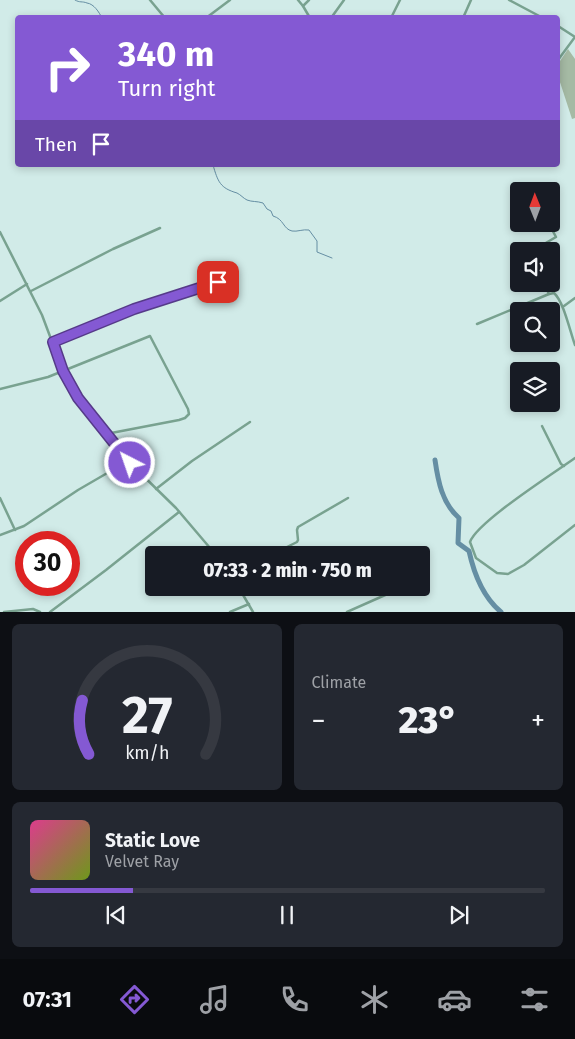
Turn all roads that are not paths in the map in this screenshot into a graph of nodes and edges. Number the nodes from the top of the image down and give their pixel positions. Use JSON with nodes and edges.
{"nodes":[{"id":1,"x":150,"y":0,"type":"edge"},
{"id":2,"x":230,"y":0,"type":"edge"},
{"id":3,"x":298,"y":0,"type":"edge"},
{"id":4,"x":309,"y":0,"type":"edge"},
{"id":5,"x":344,"y":0,"type":"edge"},
{"id":6,"x":400,"y":0,"type":"edge"},
{"id":7,"x":471,"y":0,"type":"edge"},
{"id":8,"x":509,"y":0,"type":"edge"},
{"id":9,"x":303,"y":6,"type":"junction"},
{"id":10,"x":162,"y":15,"type":"edge"},
{"id":11,"x":210,"y":15,"type":"edge"},
{"id":12,"x":308,"y":15,"type":"edge"},
{"id":13,"x":333,"y":15,"type":"edge"},
{"id":14,"x":392,"y":15,"type":"edge"},
{"id":15,"x":464,"y":15,"type":"edge"},
{"id":16,"x":537,"y":15,"type":"edge"},
{"id":17,"x":560,"y":27,"type":"edge"},
{"id":18,"x":560,"y":57,"type":"edge"},
{"id":19,"x":160,"y":228,"type":"dead end"},
{"id":20,"x":0,"y":232,"type":"edge"},
{"id":21,"x":553,"y":232,"type":"edge"},
{"id":22,"x":547,"y":242,"type":"edge"},
{"id":23,"x":218,"y":282,"type":"dead end"},
{"id":24,"x":27,"y":284,"type":"junction"},
{"id":25,"x":30,"y":291,"type":"junction"},
{"id":26,"x":549,"y":294,"type":"joint"},
{"id":27,"x":575,"y":298,"type":"edge"},
{"id":28,"x":0,"y":301,"type":"edge"},
{"id":29,"x":564,"y":306,"type":"junction"},
{"id":30,"x":477,"y":324,"type":"dead end"},
{"id":31,"x":53,"y":342,"type":"junction"},
{"id":32,"x":575,"y":345,"type":"edge"},
{"id":33,"x":63,"y":371,"type":"junction"},
{"id":34,"x":0,"y":389,"type":"edge"},
{"id":35,"x":250,"y":422,"type":"dead end"},
{"id":36,"x":542,"y":426,"type":"dead end"},
{"id":37,"x":106,"y":434,"type":"junction"},
{"id":38,"x":575,"y":458,"type":"edge"},
{"id":39,"x":128,"y":461,"type":"junction"},
{"id":40,"x":564,"y":466,"type":"junction"},
{"id":41,"x":156,"y":489,"type":"junction"},
{"id":42,"x":0,"y":498,"type":"edge"},
{"id":43,"x":348,"y":498,"type":"dead end"},
{"id":44,"x":179,"y":512,"type":"junction"},
{"id":45,"x":575,"y":525,"type":"edge"},
{"id":46,"x":15,"y":530,"type":"junction"},
{"id":47,"x":0,"y":535,"type":"edge"},
{"id":48,"x":208,"y":546,"type":"edge"},
{"id":49,"x":289,"y":546,"type":"edge"},
{"id":50,"x":244,"y":596,"type":"edge"},
{"id":51,"x":383,"y":596,"type":"edge"},
{"id":52,"x":249,"y":604,"type":"junction"},
{"id":53,"x":4,"y":612,"type":"edge"},
{"id":54,"x":40,"y":612,"type":"edge"},
{"id":55,"x":50,"y":612,"type":"edge"},
{"id":56,"x":230,"y":612,"type":"edge"},
{"id":57,"x":253,"y":612,"type":"edge"},
{"id":58,"x":347,"y":612,"type":"edge"}],
"edges":[{"from":1,"to":10,"type":"street"},
{"from":2,"to":11,"type":"street"},
{"from":3,"to":9,"type":"street"},
{"from":4,"to":9,"type":"street"},
{"from":5,"to":13,"type":"street"},
{"from":6,"to":14,"type":"street"},
{"from":7,"to":15,"type":"street"},
{"from":8,"to":16,"type":"street"},
{"from":9,"to":12,"type":"street"},
{"from":17,"to":18,"type":"street"},
{"from":19,"to":25,"type":"street"},
{"from":20,"to":24,"type":"street"},
{"from":21,"to":22,"type":"street"},
{"from":23,"to":31,"type":"street"},
{"from":24,"to":25,"type":"street"},
{"from":24,"to":28,"type":"street"},
{"from":25,"to":31,"type":"street"},
{"from":26,"to":29,"type":"street"},
{"from":26,"to":30,"type":"street"},
{"from":27,"to":29,"type":"street"},
{"from":29,"to":32,"type":"street"},
{"from":31,"to":33,"type":"street"},
{"from":33,"to":34,"type":"street"},
{"from":33,"to":37,"type":"street"},
{"from":33,"to":37,"type":"street"},
{"from":35,"to":41,"type":"street"},
{"from":36,"to":40,"type":"street"},
{"from":37,"to":39,"type":"street"},
{"from":38,"to":40,"type":"street"},
{"from":39,"to":41,"type":"street"},
{"from":39,"to":46,"type":"street"},
{"from":40,"to":45,"type":"street"},
{"from":41,"to":44,"type":"street"},
{"from":42,"to":46,"type":"street"},
{"from":43,"to":49,"type":"street"},
{"from":44,"to":48,"type":"street"},
{"from":44,"to":55,"type":"street"},
{"from":46,"to":47,"type":"street"},
{"from":50,"to":52,"type":"street"},
{"from":51,"to":58,"type":"street"},
{"from":52,"to":56,"type":"street"},
{"from":52,"to":57,"type":"street"},
{"from":53,"to":54,"type":"street"}]}
